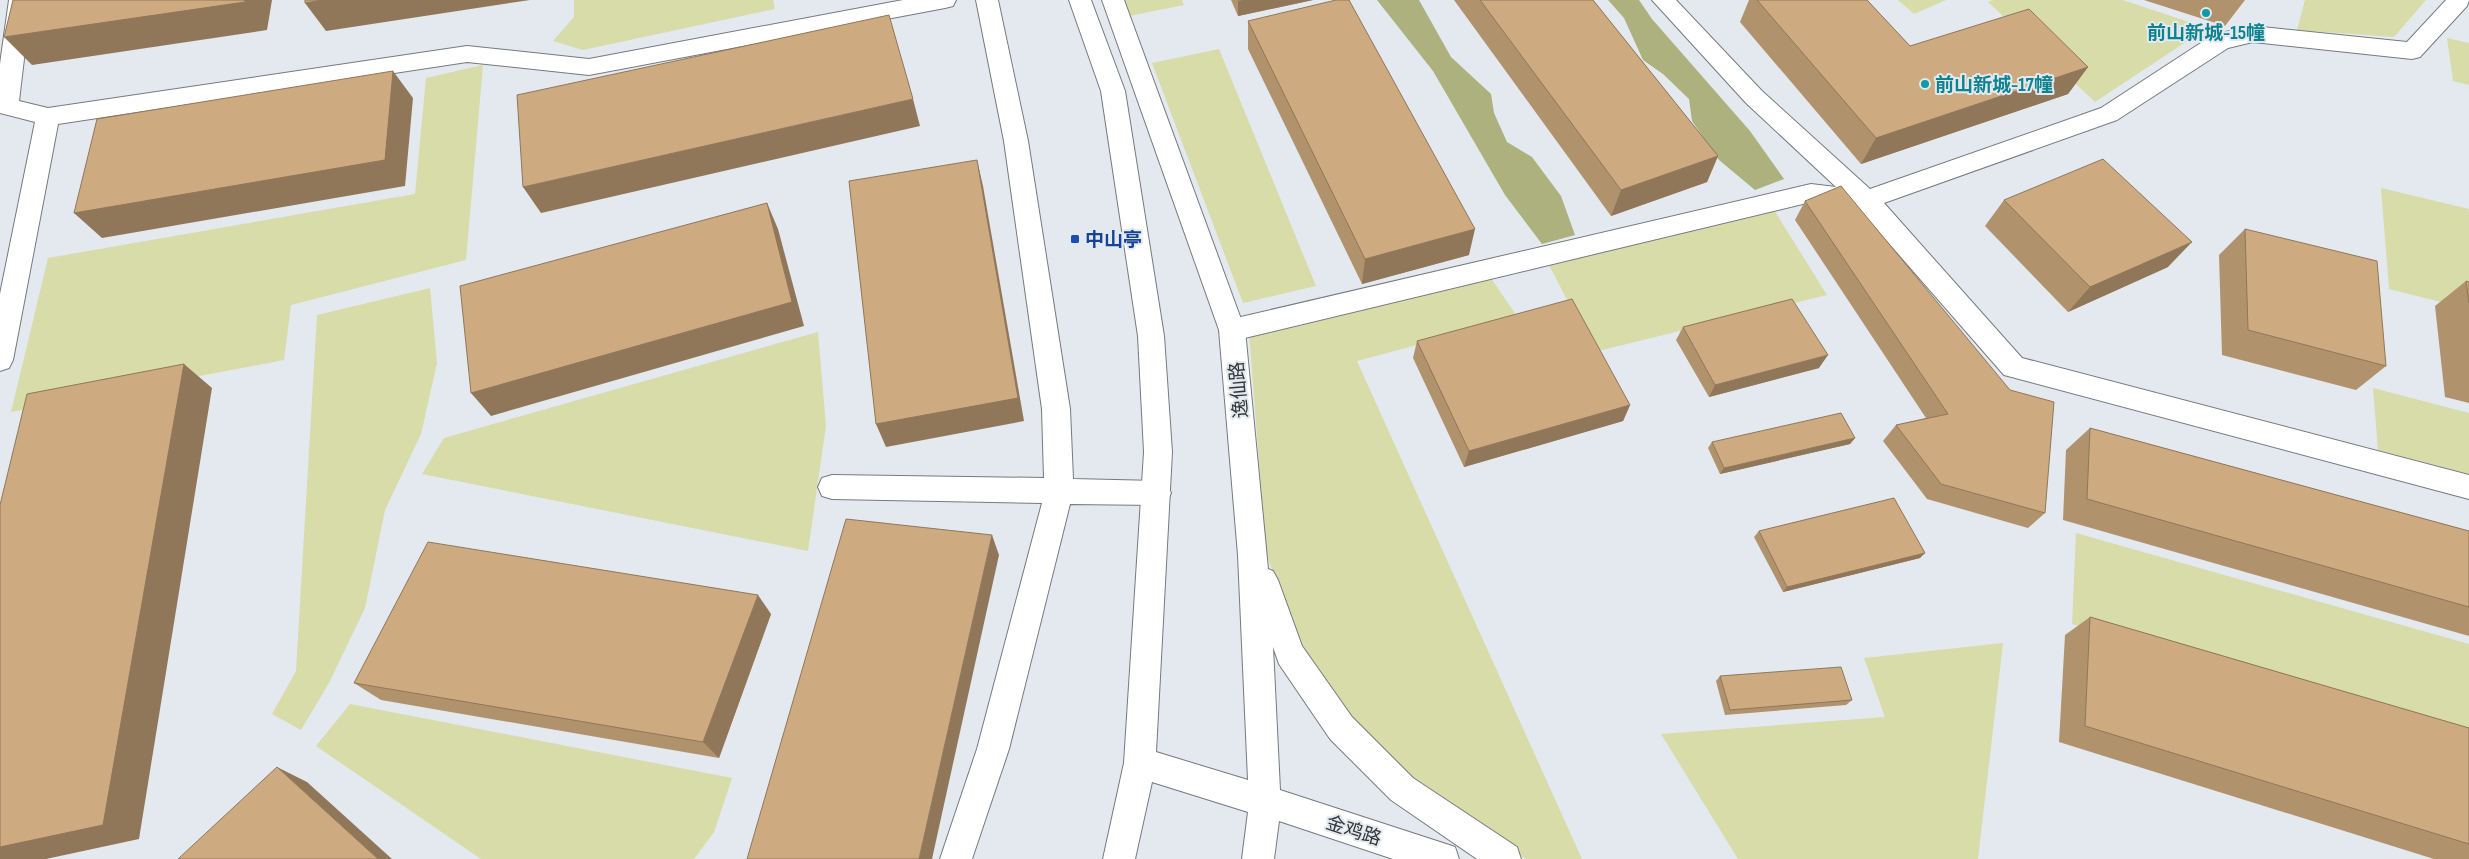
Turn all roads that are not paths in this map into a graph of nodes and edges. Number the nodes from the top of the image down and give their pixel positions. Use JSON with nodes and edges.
{"nodes":[{"id":1,"x":20,"y":0,"type":"edge"},
{"id":2,"x":945,"y":0,"type":"edge"},
{"id":3,"x":987,"y":0,"type":"edge"},
{"id":4,"x":1080,"y":0,"type":"edge"},
{"id":5,"x":1113,"y":0,"type":"edge"},
{"id":6,"x":1663,"y":0,"type":"edge"},
{"id":7,"x":2458,"y":0,"type":"edge"},
{"id":8,"x":48,"y":117,"type":"junction"},
{"id":9,"x":1866,"y":200,"type":"junction"},
{"id":10,"x":1232,"y":330,"type":"junction"},
{"id":11,"x":0,"y":360,"type":"edge"},
{"id":12,"x":832,"y":487,"type":"dead end"},
{"id":13,"x":2469,"y":487,"type":"edge"},
{"id":14,"x":1059,"y":490,"type":"junction"},
{"id":15,"x":1157,"y":493,"type":"junction"},
{"id":16,"x":1253,"y":556,"type":"junction"},
{"id":17,"x":1140,"y":763,"type":"junction"},
{"id":18,"x":1265,"y":801,"type":"junction"},
{"id":19,"x":956,"y":859,"type":"edge"},
{"id":20,"x":1119,"y":859,"type":"edge"},
{"id":21,"x":1258,"y":859,"type":"edge"},
{"id":22,"x":1443,"y":859,"type":"edge"},
{"id":23,"x":1505,"y":859,"type":"edge"}],
"edges":[{"from":1,"to":8,"type":"main road"},
{"from":2,"to":8,"type":"main road"},
{"from":3,"to":14,"type":"main road"},
{"from":4,"to":15,"type":"main road"},
{"from":5,"to":10,"type":"main road","name":"逸仙路"},
{"from":6,"to":9,"type":"main road"},
{"from":7,"to":9,"type":"main road"},
{"from":8,"to":11,"type":"main road"},
{"from":9,"to":10,"type":"main road"},
{"from":9,"to":13,"type":"main road"},
{"from":10,"to":16,"type":"main road","name":"逸仙路"},
{"from":12,"to":14,"type":"main road"},
{"from":14,"to":15,"type":"main road"},
{"from":14,"to":19,"type":"main road"},
{"from":15,"to":17,"type":"main road"},
{"from":16,"to":18,"type":"main road","name":"逸仙路"},
{"from":16,"to":23,"type":"main road"},
{"from":17,"to":18,"type":"main road","name":"金鸡路"},
{"from":17,"to":20,"type":"main road"},
{"from":18,"to":21,"type":"main road","name":"逸仙路"},
{"from":18,"to":22,"type":"main road","name":"金鸡路"}]}
